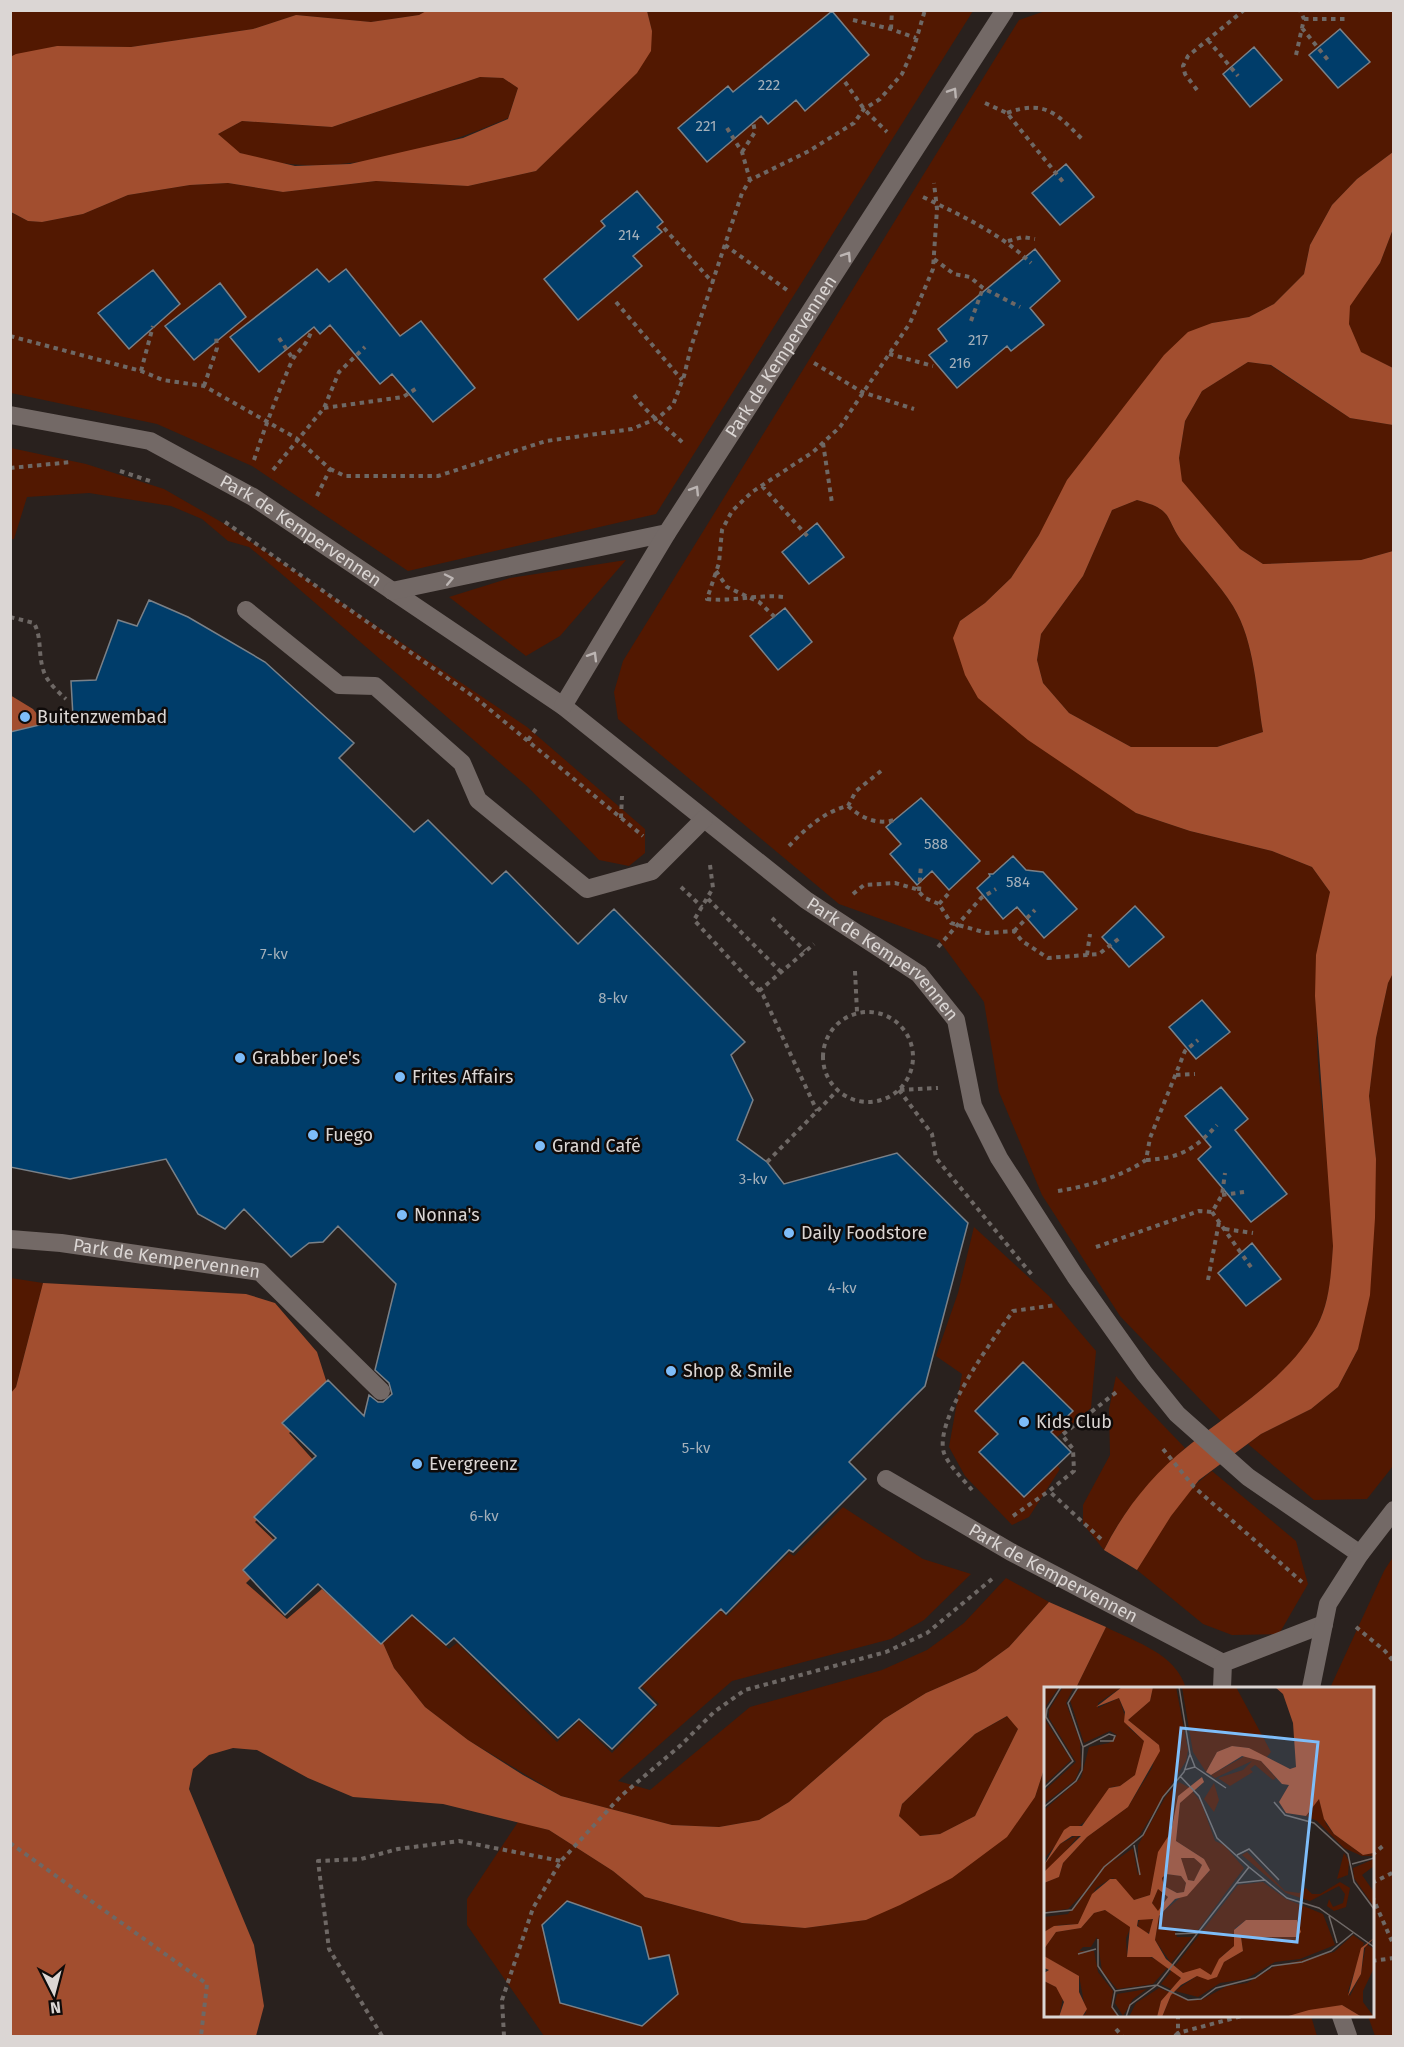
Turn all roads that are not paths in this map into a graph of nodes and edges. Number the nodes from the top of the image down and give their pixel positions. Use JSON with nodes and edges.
{"nodes":[{"id":1,"x":1005,"y":10,"type":"edge"},
{"id":2,"x":10,"y":415,"type":"edge"},
{"id":3,"x":667,"y":533,"type":"junction"},
{"id":4,"x":392,"y":591,"type":"junction"},
{"id":5,"x":246,"y":610,"type":"dead end"},
{"id":6,"x":564,"y":706,"type":"junction"},
{"id":7,"x":704,"y":819,"type":"junction"},
{"id":8,"x":10,"y":1239,"type":"edge"},
{"id":9,"x":381,"y":1391,"type":"dead end"},
{"id":10,"x":886,"y":1479,"type":"dead end"},
{"id":11,"x":1394,"y":1510,"type":"edge"},
{"id":12,"x":1360,"y":1554,"type":"junction"},
{"id":13,"x":1324,"y":1624,"type":"junction"},
{"id":14,"x":1223,"y":1664,"type":"junction"},
{"id":15,"x":1222,"y":1687,"type":"edge"},
{"id":16,"x":1311,"y":1687,"type":"edge"},
{"id":17,"x":1341,"y":2017,"type":"edge"},
{"id":18,"x":1348,"y":2037,"type":"edge"}],
"edges":[{"from":3,"to":1,"type":"lane","name":"Park de Kempervennen","one_way":true},
{"from":2,"to":4,"type":"lane","name":"Park de Kempervennen"},
{"from":4,"to":3,"type":"lane","one_way":true},
{"from":6,"to":3,"type":"lane","name":"Park de Kempervennen","one_way":true},
{"from":4,"to":6,"type":"lane","name":"Park de Kempervennen"},
{"from":5,"to":7,"type":"lane"},
{"from":6,"to":7,"type":"lane","name":"Park de Kempervennen"},
{"from":7,"to":12,"type":"lane","name":"Park de Kempervennen"},
{"from":8,"to":9,"type":"lane","name":"Park de Kempervennen"},
{"from":10,"to":14,"type":"lane","name":"Park de Kempervennen"},
{"from":11,"to":12,"type":"lane"},
{"from":12,"to":13,"type":"lane"},
{"from":13,"to":14,"type":"lane"},
{"from":13,"to":16,"type":"lane"},
{"from":14,"to":15,"type":"lane"},
{"from":17,"to":18,"type":"lane"}]}
